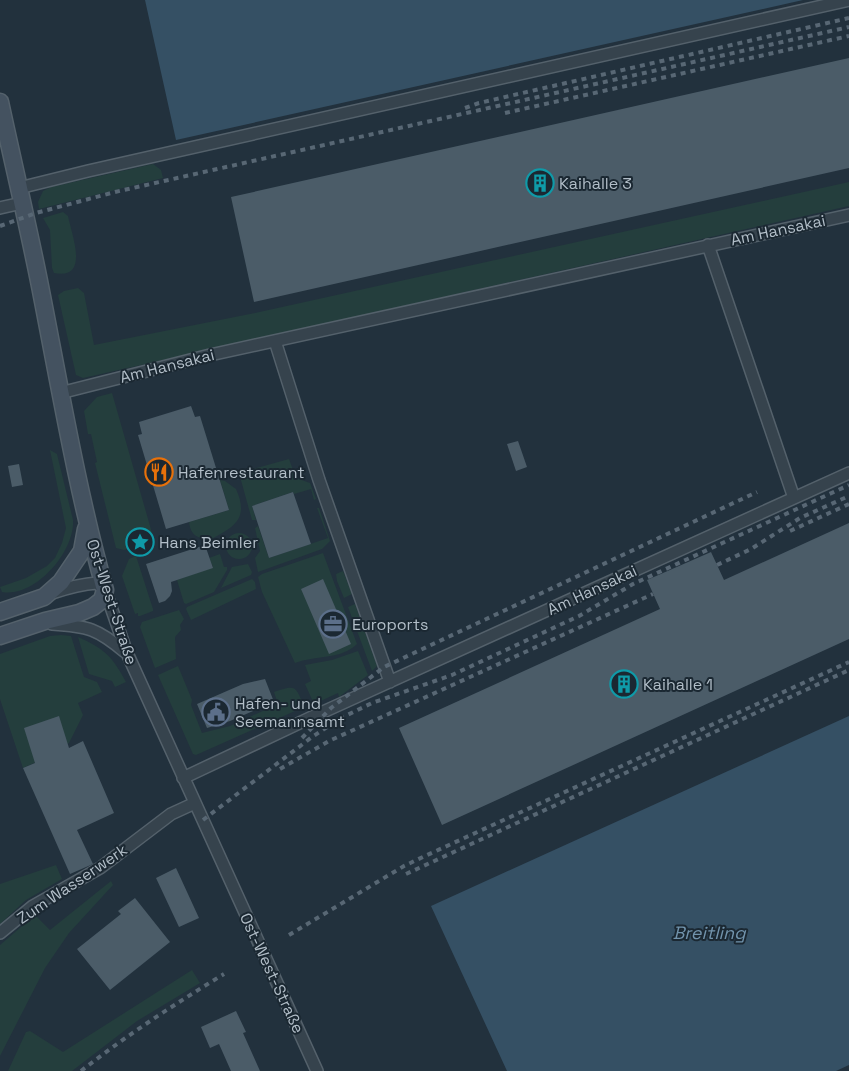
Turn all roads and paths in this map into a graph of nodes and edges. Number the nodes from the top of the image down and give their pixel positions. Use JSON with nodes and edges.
{"nodes":[{"id":1,"x":849,"y":0,"type":"edge"},
{"id":2,"x":0,"y":102,"type":"edge"},
{"id":3,"x":20,"y":195,"type":"junction"},
{"id":4,"x":0,"y":208,"type":"edge"},
{"id":5,"x":849,"y":215,"type":"edge"},
{"id":6,"x":708,"y":245,"type":"junction"},
{"id":7,"x":275,"y":341,"type":"junction"},
{"id":8,"x":60,"y":393,"type":"junction"},
{"id":9,"x":849,"y":473,"type":"edge"},
{"id":10,"x":794,"y":498,"type":"junction"},
{"id":11,"x":87,"y":522,"type":"junction"},
{"id":12,"x":105,"y":590,"type":"junction"},
{"id":13,"x":44,"y":597,"type":"junction"},
{"id":14,"x":0,"y":612,"type":"edge"},
{"id":15,"x":40,"y":623,"type":"junction"},
{"id":16,"x":0,"y":636,"type":"edge"},
{"id":17,"x":127,"y":653,"type":"junction"},
{"id":18,"x":390,"y":682,"type":"junction"},
{"id":19,"x":183,"y":778,"type":"junction"},
{"id":20,"x":195,"y":803,"type":"junction"},
{"id":21,"x":0,"y":934,"type":"edge"},
{"id":22,"x":317,"y":1071,"type":"edge"}],
"edges":[{"from":1,"to":3,"type":"street"},
{"from":2,"to":3,"type":"street","name":"Ost-West-Straße"},
{"from":3,"to":4,"type":"street"},
{"from":3,"to":8,"type":"street","name":"Ost-West-Straße"},
{"from":5,"to":6,"type":"street","name":"Am Hansakai"},
{"from":6,"to":7,"type":"street","name":"Am Hansakai"},
{"from":6,"to":10,"type":"street","name":"Am Hansakai"},
{"from":7,"to":8,"type":"street","name":"Am Hansakai"},
{"from":7,"to":18,"type":"street"},
{"from":8,"to":11,"type":"street","name":"Ost-West-Straße"},
{"from":9,"to":10,"type":"street","name":"Am Hansakai"},
{"from":10,"to":18,"type":"street","name":"Am Hansakai"},
{"from":11,"to":12,"type":"street","name":"Ost-West-Straße"},
{"from":11,"to":13,"type":"street"},
{"from":12,"to":13,"type":"street"},
{"from":12,"to":15,"type":"street"},
{"from":12,"to":17,"type":"street","name":"Ost-West-Straße"},
{"from":13,"to":14,"type":"street"},
{"from":15,"to":16,"type":"street"},
{"from":15,"to":17,"type":"street"},
{"from":17,"to":19,"type":"street","name":"Ost-West-Straße"},
{"from":18,"to":19,"type":"street","name":"Am Hansakai"},
{"from":19,"to":20,"type":"street","name":"Ost-West-Straße"},
{"from":20,"to":21,"type":"street","name":"Zum Wasserwerk"},
{"from":20,"to":22,"type":"street","name":"Ost-West-Straße"}]}
